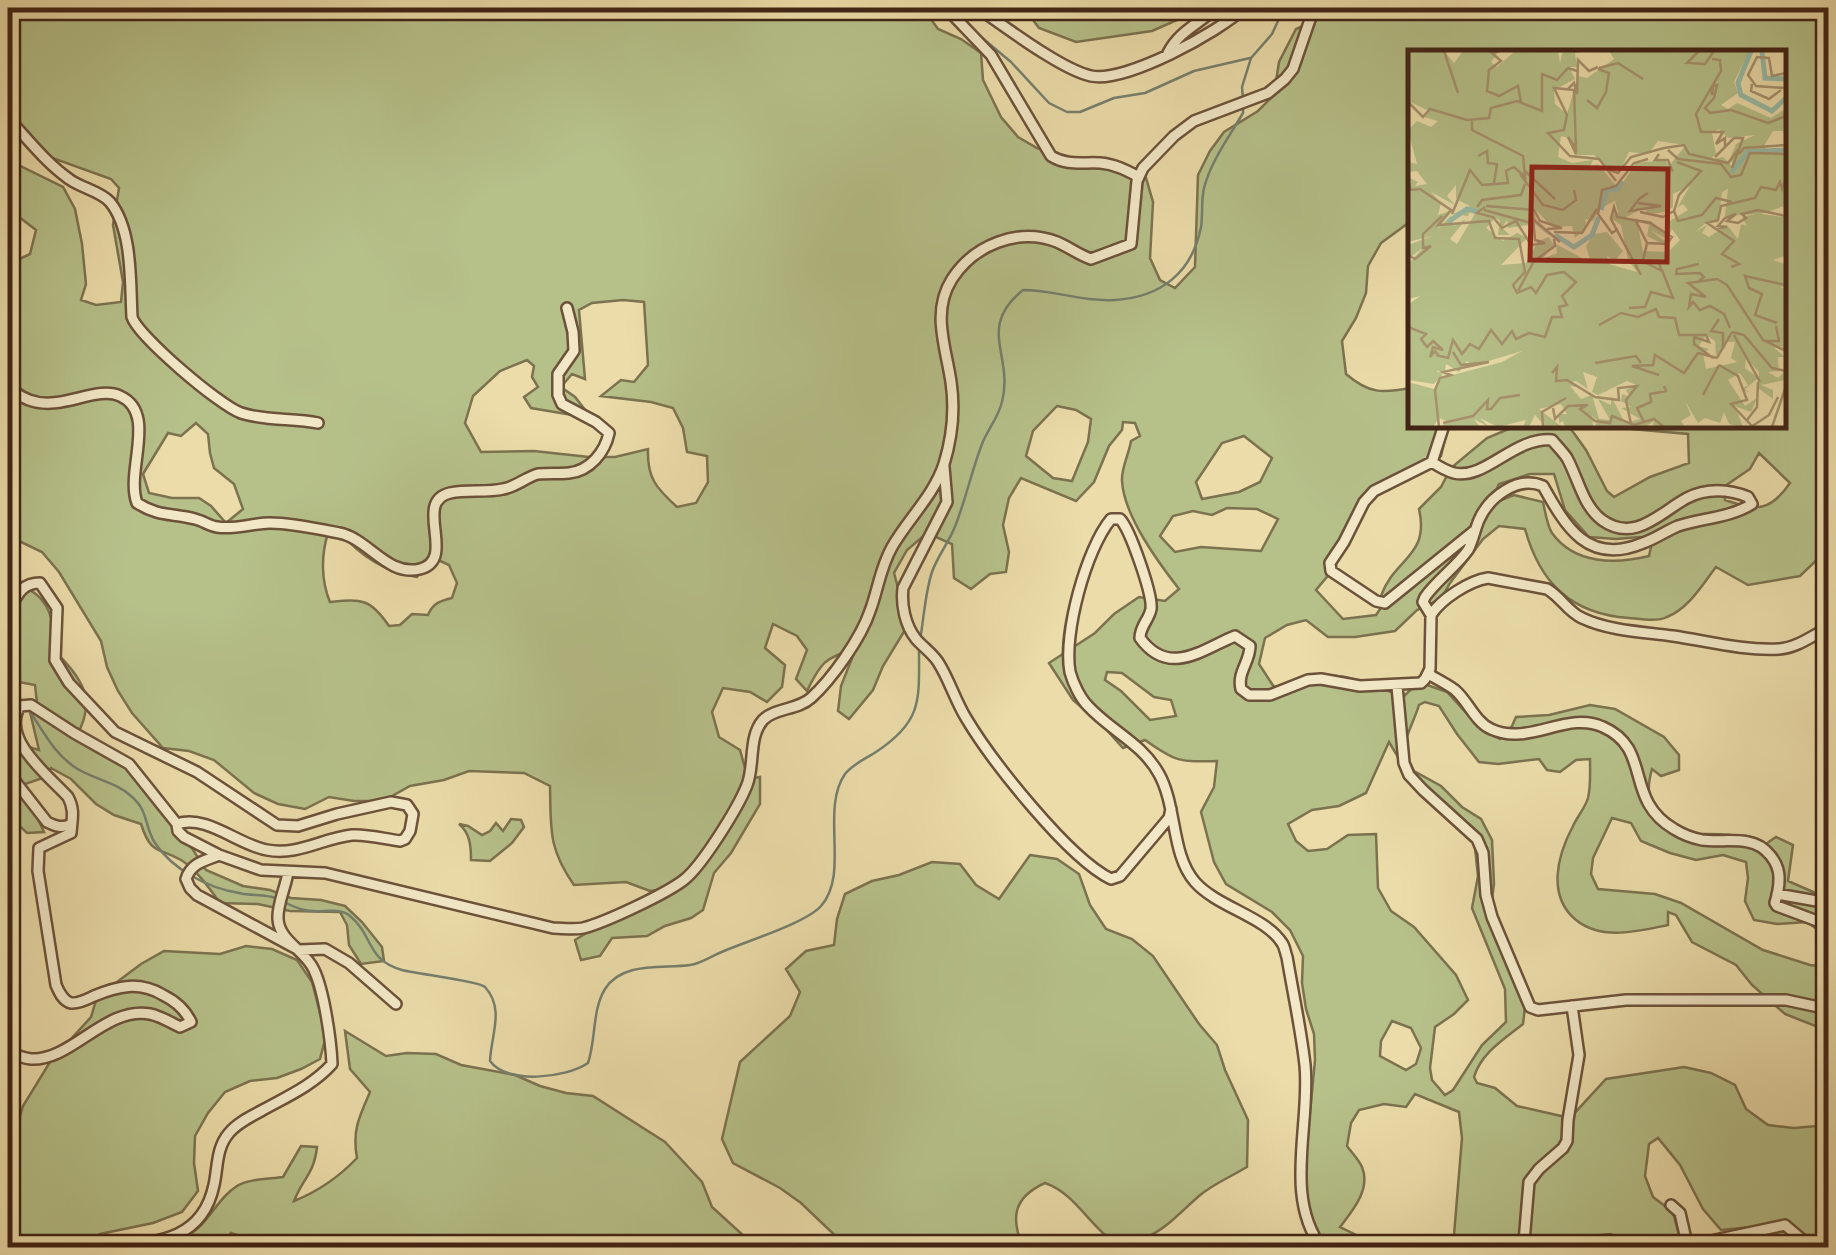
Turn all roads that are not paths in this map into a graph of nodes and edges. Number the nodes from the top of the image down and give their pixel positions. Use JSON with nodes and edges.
{"nodes":[{"id":1,"x":946,"y":8,"type":"edge"},
{"id":2,"x":978,"y":8,"type":"edge"},
{"id":3,"x":1216,"y":8,"type":"edge"},
{"id":4,"x":1244,"y":8,"type":"edge"},
{"id":5,"x":1314,"y":8,"type":"edge"},
{"id":6,"x":1166,"y":56,"type":"junction"},
{"id":7,"x":8,"y":118,"type":"edge"},
{"id":8,"x":1139,"y":177,"type":"junction"},
{"id":9,"x":8,"y":295,"type":"edge"},
{"id":10,"x":568,"y":308,"type":"dead end"},
{"id":11,"x":318,"y":423,"type":"dead end"},
{"id":12,"x":1443,"y":428,"type":"edge"},
{"id":13,"x":1432,"y":462,"type":"junction"},
{"id":14,"x":944,"y":464,"type":"junction"},
{"id":15,"x":1476,"y":529,"type":"junction"},
{"id":16,"x":8,"y":612,"type":"edge"},
{"id":17,"x":1430,"y":615,"type":"junction"},
{"id":18,"x":1828,"y":628,"type":"edge"},
{"id":19,"x":1428,"y":674,"type":"junction"},
{"id":20,"x":1397,"y":686,"type":"junction"},
{"id":21,"x":8,"y":772,"type":"edge"},
{"id":22,"x":1171,"y":806,"type":"junction"},
{"id":23,"x":71,"y":824,"type":"junction"},
{"id":24,"x":178,"y":824,"type":"junction"},
{"id":25,"x":220,"y":855,"type":"junction"},
{"id":26,"x":288,"y":875,"type":"junction"},
{"id":27,"x":1777,"y":894,"type":"junction"},
{"id":28,"x":1828,"y":903,"type":"edge"},
{"id":29,"x":1828,"y":925,"type":"edge"},
{"id":30,"x":299,"y":950,"type":"junction"},
{"id":31,"x":396,"y":1004,"type":"dead end"},
{"id":32,"x":1572,"y":1006,"type":"junction"},
{"id":33,"x":1828,"y":1009,"type":"edge"},
{"id":34,"x":8,"y":1052,"type":"edge"},
{"id":35,"x":1672,"y":1205,"type":"dead end"},
{"id":36,"x":95,"y":1248,"type":"edge"},
{"id":37,"x":1322,"y":1248,"type":"edge"},
{"id":38,"x":1619,"y":1248,"type":"edge"},
{"id":39,"x":1688,"y":1248,"type":"edge"},
{"id":40,"x":1712,"y":1248,"type":"edge"},
{"id":41,"x":1812,"y":1248,"type":"edge"}],
"edges":[{"from":1,"to":8,"type":"street"},
{"from":2,"to":6,"type":"street"},
{"from":3,"to":6,"type":"street"},
{"from":4,"to":6,"type":"street"},
{"from":5,"to":8,"type":"street"},
{"from":7,"to":11,"type":"street"},
{"from":8,"to":14,"type":"street"},
{"from":9,"to":10,"type":"street"},
{"from":12,"to":13,"type":"street"},
{"from":13,"to":15,"type":"street"},
{"from":13,"to":15,"type":"street"},
{"from":14,"to":22,"type":"street"},
{"from":14,"to":26,"type":"street"},
{"from":15,"to":17,"type":"street"},
{"from":16,"to":24,"type":"street"},
{"from":17,"to":18,"type":"street"},
{"from":17,"to":19,"type":"street"},
{"from":19,"to":20,"type":"street"},
{"from":19,"to":27,"type":"street"},
{"from":20,"to":22,"type":"street"},
{"from":20,"to":32,"type":"street"},
{"from":21,"to":23,"type":"street"},
{"from":22,"to":37,"type":"street"},
{"from":23,"to":24,"type":"street"},
{"from":23,"to":34,"type":"street"},
{"from":24,"to":25,"type":"street"},
{"from":25,"to":26,"type":"street"},
{"from":25,"to":30,"type":"street"},
{"from":26,"to":30,"type":"street"},
{"from":27,"to":28,"type":"street"},
{"from":27,"to":29,"type":"street"},
{"from":30,"to":31,"type":"street"},
{"from":30,"to":36,"type":"street"},
{"from":32,"to":33,"type":"street"},
{"from":32,"to":38,"type":"street"},
{"from":35,"to":39,"type":"street"},
{"from":40,"to":41,"type":"street"}]}
